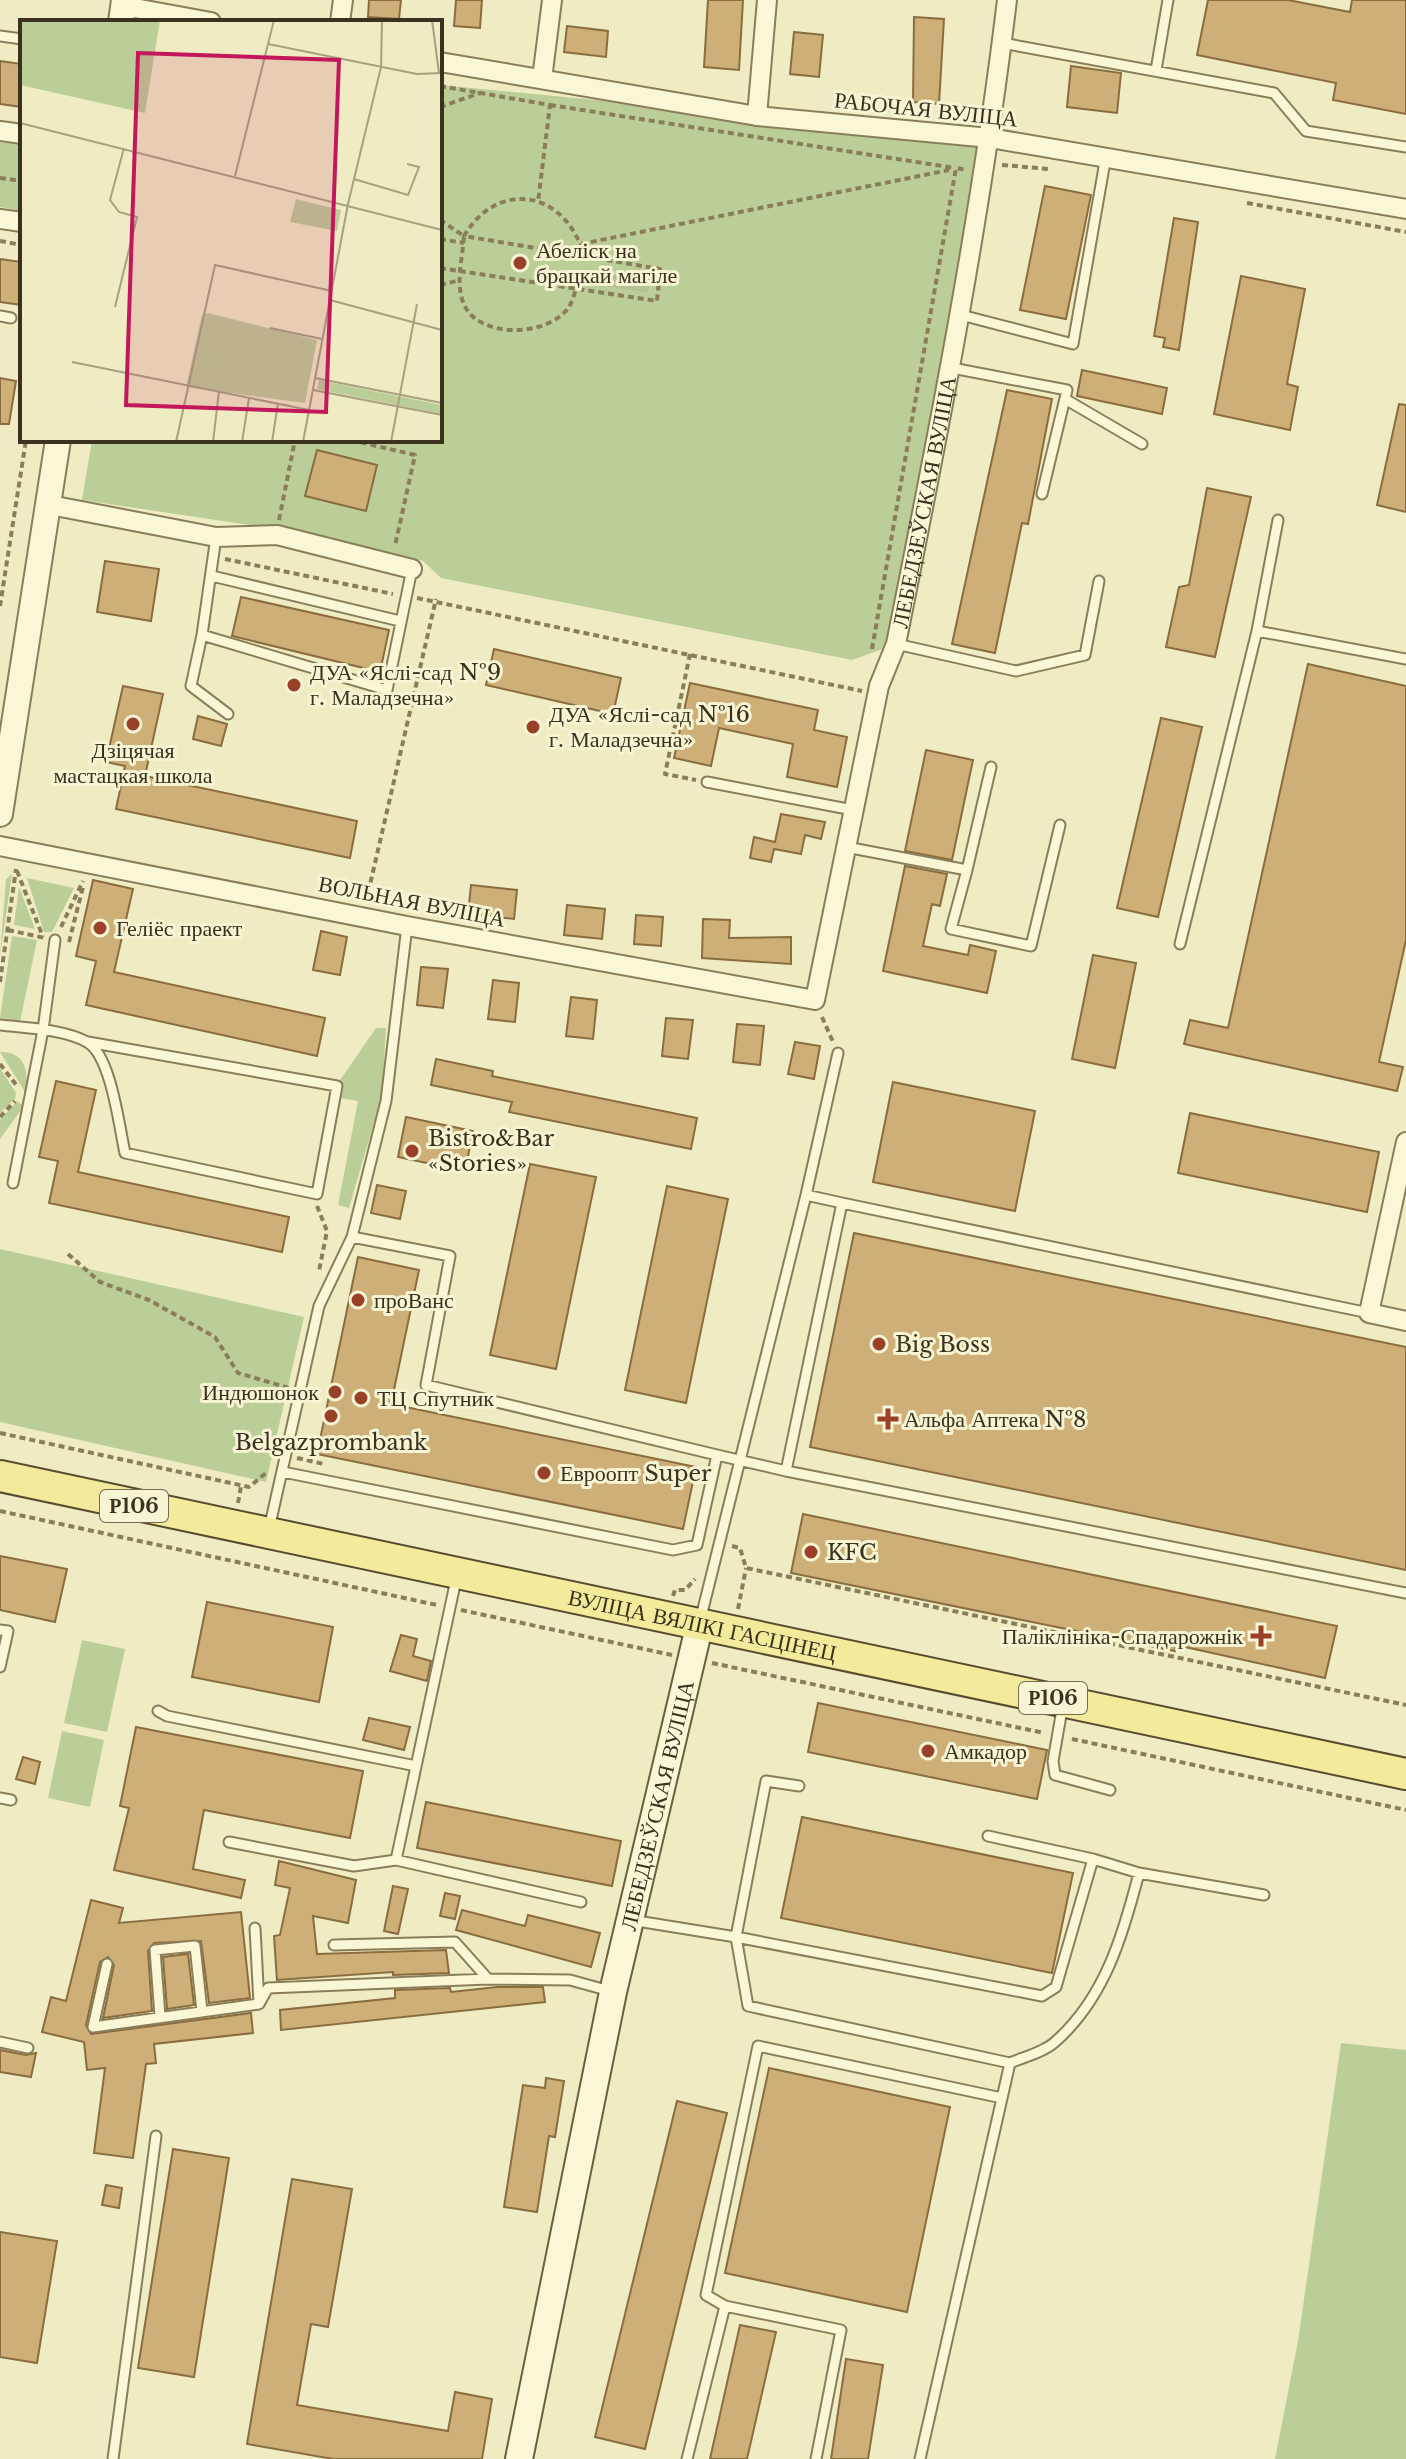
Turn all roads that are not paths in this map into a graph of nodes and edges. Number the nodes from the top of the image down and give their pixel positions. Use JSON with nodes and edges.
{"nodes":[{"id":1,"x":343,"y":0,"type":"edge"},
{"id":2,"x":552,"y":0,"type":"edge"},
{"id":3,"x":767,"y":0,"type":"edge"},
{"id":4,"x":1007,"y":0,"type":"edge"},
{"id":5,"x":1168,"y":0,"type":"edge"},
{"id":6,"x":123,"y":9,"type":"edge"},
{"id":7,"x":197,"y":20,"type":"edge"},
{"id":8,"x":340,"y":20,"type":"edge"},
{"id":9,"x":0,"y":36,"type":"edge"},
{"id":10,"x":20,"y":39,"type":"edge"},
{"id":11,"x":1002,"y":43,"type":"junction"},
{"id":12,"x":442,"y":62,"type":"edge"},
{"id":13,"x":1156,"y":70,"type":"junction"},
{"id":14,"x":542,"y":79,"type":"junction"},
{"id":15,"x":757,"y":116,"type":"junction"},
{"id":16,"x":0,"y":131,"type":"edge"},
{"id":17,"x":20,"y":134,"type":"edge"},
{"id":18,"x":990,"y":138,"type":"junction"},
{"id":19,"x":1406,"y":147,"type":"edge"},
{"id":20,"x":1106,"y":156,"type":"junction"},
{"id":21,"x":1406,"y":209,"type":"edge"},
{"id":22,"x":0,"y":219,"type":"edge"},
{"id":23,"x":20,"y":222,"type":"edge"},
{"id":24,"x":961,"y":315,"type":"junction"},
{"id":25,"x":952,"y":368,"type":"junction"},
{"id":26,"x":1065,"y":399,"type":"junction"},
{"id":27,"x":58,"y":442,"type":"edge"},
{"id":28,"x":1142,"y":444,"type":"dead end"},
{"id":29,"x":1042,"y":494,"type":"dead end"},
{"id":30,"x":50,"y":505,"type":"junction"},
{"id":31,"x":1278,"y":520,"type":"dead end"},
{"id":32,"x":214,"y":547,"type":"junction"},
{"id":33,"x":412,"y":569,"type":"joint"},
{"id":34,"x":212,"y":576,"type":"junction"},
{"id":35,"x":1099,"y":581,"type":"dead end"},
{"id":36,"x":400,"y":621,"type":"junction"},
{"id":37,"x":1257,"y":631,"type":"junction"},
{"id":38,"x":202,"y":635,"type":"junction"},
{"id":39,"x":896,"y":644,"type":"junction"},
{"id":40,"x":1406,"y":659,"type":"edge"},
{"id":41,"x":228,"y":714,"type":"dead end"},
{"id":42,"x":991,"y":767,"type":"dead end"},
{"id":43,"x":3,"y":782,"type":"edge"},
{"id":44,"x":707,"y":782,"type":"road end"},
{"id":45,"x":853,"y":810,"type":"junction"},
{"id":46,"x":0,"y":814,"type":"edge"},
{"id":47,"x":1060,"y":825,"type":"dead end"},
{"id":48,"x":0,"y":846,"type":"edge"},
{"id":49,"x":846,"y":847,"type":"junction"},
{"id":50,"x":967,"y":870,"type":"junction"},
{"id":51,"x":407,"y":926,"type":"junction"},
{"id":52,"x":55,"y":940,"type":"road end"},
{"id":53,"x":1180,"y":944,"type":"dead end"},
{"id":54,"x":815,"y":1000,"type":"joint"},
{"id":55,"x":0,"y":1025,"type":"edge"},
{"id":56,"x":43,"y":1030,"type":"junction"},
{"id":57,"x":88,"y":1042,"type":"junction"},
{"id":58,"x":838,"y":1053,"type":"road end"},
{"id":59,"x":1406,"y":1142,"type":"edge"},
{"id":60,"x":13,"y":1183,"type":"dead end"},
{"id":61,"x":806,"y":1195,"type":"junction"},
{"id":62,"x":842,"y":1203,"type":"junction"},
{"id":63,"x":352,"y":1237,"type":"junction"},
{"id":64,"x":1369,"y":1313,"type":"junction"},
{"id":65,"x":1406,"y":1321,"type":"edge"},
{"id":66,"x":717,"y":1455,"type":"junction"},
{"id":67,"x":741,"y":1460,"type":"junction"},
{"id":68,"x":786,"y":1471,"type":"junction"},
{"id":69,"x":283,"y":1472,"type":"junction"},
{"id":70,"x":0,"y":1476,"type":"edge"},
{"id":71,"x":268,"y":1533,"type":"junction"},
{"id":72,"x":458,"y":1572,"type":"junction"},
{"id":73,"x":1406,"y":1593,"type":"edge"},
{"id":74,"x":700,"y":1623,"type":"junction"},
{"id":75,"x":0,"y":1630,"type":"edge"},
{"id":76,"x":0,"y":1667,"type":"edge"},
{"id":77,"x":1064,"y":1701,"type":"junction"},
{"id":78,"x":158,"y":1711,"type":"dead end"},
{"id":79,"x":416,"y":1766,"type":"junction"},
{"id":80,"x":1406,"y":1774,"type":"edge"},
{"id":81,"x":799,"y":1786,"type":"dead end"},
{"id":82,"x":1110,"y":1790,"type":"dead end"},
{"id":83,"x":0,"y":1798,"type":"edge"},
{"id":84,"x":11,"y":1800,"type":"dead end"},
{"id":85,"x":988,"y":1836,"type":"dead end"},
{"id":86,"x":229,"y":1842,"type":"dead end"},
{"id":87,"x":1093,"y":1859,"type":"junction"},
{"id":88,"x":396,"y":1860,"type":"junction"},
{"id":89,"x":1139,"y":1873,"type":"junction"},
{"id":90,"x":1264,"y":1895,"type":"dead end"},
{"id":91,"x":581,"y":1902,"type":"dead end"},
{"id":92,"x":630,"y":1920,"type":"junction"},
{"id":93,"x":255,"y":1928,"type":"dead end"},
{"id":94,"x":736,"y":1937,"type":"junction"},
{"id":95,"x":334,"y":1945,"type":"dead end"},
{"id":96,"x":107,"y":1964,"type":"dead end"},
{"id":97,"x":488,"y":1979,"type":"junction"},
{"id":98,"x":613,"y":1992,"type":"junction"},
{"id":99,"x":259,"y":2004,"type":"junction"},
{"id":100,"x":202,"y":2011,"type":"junction"},
{"id":101,"x":160,"y":2016,"type":"junction"},
{"id":102,"x":0,"y":2042,"type":"edge"},
{"id":103,"x":28,"y":2048,"type":"dead end"},
{"id":104,"x":1010,"y":2063,"type":"junction"},
{"id":105,"x":1002,"y":2098,"type":"junction"},
{"id":106,"x":156,"y":2136,"type":"dead end"},
{"id":107,"x":725,"y":2306,"type":"junction"},
{"id":108,"x":113,"y":2459,"type":"edge"},
{"id":109,"x":519,"y":2459,"type":"edge"},
{"id":110,"x":687,"y":2459,"type":"edge"},
{"id":111,"x":816,"y":2459,"type":"edge"},
{"id":112,"x":920,"y":2459,"type":"edge"}],
"edges":[{"from":1,"to":8,"type":"street"},
{"from":2,"to":14,"type":"street"},
{"from":3,"to":15,"type":"street"},
{"from":4,"to":11,"type":"street","name":"ЛЕБЕДЗЕЎСКАЯ ВУЛІЦА"},
{"from":5,"to":13,"type":"lane"},
{"from":6,"to":7,"type":"street"},
{"from":9,"to":10,"type":"lane"},
{"from":11,"to":13,"type":"lane"},
{"from":11,"to":18,"type":"street","name":"ЛЕБЕДЗЕЎСКАЯ ВУЛІЦА"},
{"from":12,"to":14,"type":"street","name":"РАБОЧАЯ ВУЛІЦА"},
{"from":13,"to":19,"type":"lane"},
{"from":14,"to":15,"type":"street","name":"РАБОЧАЯ ВУЛІЦА"},
{"from":15,"to":18,"type":"street","name":"РАБОЧАЯ ВУЛІЦА"},
{"from":16,"to":17,"type":"street"},
{"from":18,"to":20,"type":"street","name":"РАБОЧАЯ ВУЛІЦА"},
{"from":18,"to":24,"type":"street","name":"ЛЕБЕДЗЕЎСКАЯ ВУЛІЦА"},
{"from":20,"to":21,"type":"street","name":"РАБОЧАЯ ВУЛІЦА"},
{"from":20,"to":24,"type":"lane"},
{"from":22,"to":23,"type":"street"},
{"from":24,"to":25,"type":"street","name":"ЛЕБЕДЗЕЎСКАЯ ВУЛІЦА"},
{"from":25,"to":26,"type":"lane"},
{"from":25,"to":39,"type":"street","name":"ЛЕБЕДЗЕЎСКАЯ ВУЛІЦА"},
{"from":26,"to":28,"type":"lane"},
{"from":26,"to":29,"type":"lane"},
{"from":27,"to":30,"type":"street"},
{"from":30,"to":32,"type":"street"},
{"from":30,"to":43,"type":"street"},
{"from":31,"to":37,"type":"lane"},
{"from":32,"to":33,"type":"street"},
{"from":32,"to":34,"type":"lane"},
{"from":33,"to":36,"type":"lane"},
{"from":34,"to":36,"type":"lane"},
{"from":34,"to":38,"type":"lane"},
{"from":35,"to":39,"type":"lane"},
{"from":36,"to":38,"type":"lane"},
{"from":37,"to":40,"type":"lane"},
{"from":37,"to":53,"type":"lane"},
{"from":38,"to":41,"type":"lane"},
{"from":39,"to":45,"type":"street","name":"ЛЕБЕДЗЕЎСКАЯ ВУЛІЦА"},
{"from":42,"to":50,"type":"lane"},
{"from":43,"to":46,"type":"street"},
{"from":44,"to":45,"type":"lane"},
{"from":45,"to":49,"type":"street","name":"ЛЕБЕДЗЕЎСКАЯ ВУЛІЦА"},
{"from":47,"to":50,"type":"lane"},
{"from":48,"to":51,"type":"street","name":"ВОЛЬНАЯ ВУЛІЦА"},
{"from":49,"to":50,"type":"lane"},
{"from":49,"to":54,"type":"street","name":"ЛЕБЕДЗЕЎСКАЯ ВУЛІЦА"},
{"from":51,"to":54,"type":"street","name":"ВОЛЬНАЯ ВУЛІЦА"},
{"from":51,"to":63,"type":"lane"},
{"from":52,"to":56,"type":"lane"},
{"from":55,"to":56,"type":"lane"},
{"from":56,"to":57,"type":"lane"},
{"from":56,"to":60,"type":"lane"},
{"from":57,"to":57,"type":"lane"},
{"from":58,"to":61,"type":"lane","name":"ЛЕБЕДЗЕЎСКАЯ ВУЛІЦА"},
{"from":59,"to":64,"type":"street"},
{"from":61,"to":62,"type":"lane"},
{"from":61,"to":67,"type":"lane","name":"ЛЕБЕДЗЕЎСКАЯ ВУЛІЦА"},
{"from":62,"to":64,"type":"lane"},
{"from":62,"to":68,"type":"lane"},
{"from":63,"to":66,"type":"lane"},
{"from":63,"to":69,"type":"lane"},
{"from":64,"to":65,"type":"street"},
{"from":66,"to":67,"type":"lane"},
{"from":66,"to":69,"type":"lane"},
{"from":67,"to":68,"type":"lane"},
{"from":67,"to":74,"type":"lane","name":"ЛЕБЕДЗЕЎСКАЯ ВУЛІЦА"},
{"from":68,"to":73,"type":"lane"},
{"from":69,"to":71,"type":"lane"},
{"from":70,"to":71,"type":"main road","name":"ВУЛІЦА ВЯЛІКІ ГАСЦІНЕЦ","number":"Р106"},
{"from":71,"to":72,"type":"main road","name":"ВУЛІЦА ВЯЛІКІ ГАСЦІНЕЦ","number":"Р106"},
{"from":72,"to":74,"type":"main road","name":"ВУЛІЦА ВЯЛІКІ ГАСЦІНЕЦ","number":"Р106"},
{"from":72,"to":79,"type":"lane"},
{"from":74,"to":77,"type":"main road","name":"ВУЛІЦА ВЯЛІКІ ГАСЦІНЕЦ","number":"Р106"},
{"from":74,"to":92,"type":"main road","name":"ЛЕБЕДЗЕЎСКАЯ ВУЛІЦА"},
{"from":75,"to":76,"type":"lane"},
{"from":77,"to":80,"type":"main road","name":"ВУЛІЦА ВЯЛІКІ ГАСЦІНЕЦ","number":"Р106"},
{"from":77,"to":82,"type":"lane"},
{"from":78,"to":79,"type":"lane"},
{"from":79,"to":88,"type":"lane"},
{"from":81,"to":94,"type":"lane"},
{"from":83,"to":84,"type":"lane"},
{"from":85,"to":87,"type":"lane"},
{"from":86,"to":88,"type":"lane"},
{"from":87,"to":89,"type":"lane"},
{"from":87,"to":94,"type":"lane"},
{"from":88,"to":91,"type":"lane"},
{"from":89,"to":90,"type":"lane"},
{"from":89,"to":104,"type":"lane"},
{"from":92,"to":94,"type":"lane"},
{"from":92,"to":98,"type":"main road","name":"ЛЕБЕДЗЕЎСКАЯ ВУЛІЦА"},
{"from":93,"to":99,"type":"lane"},
{"from":94,"to":104,"type":"lane"},
{"from":95,"to":97,"type":"lane"},
{"from":96,"to":101,"type":"lane"},
{"from":97,"to":98,"type":"lane"},
{"from":97,"to":99,"type":"lane"},
{"from":98,"to":109,"type":"main road","name":"ЛЕБЕДЗЕЎСКАЯ ВУЛІЦА"},
{"from":99,"to":100,"type":"lane"},
{"from":100,"to":101,"type":"lane"},
{"from":100,"to":101,"type":"lane"},
{"from":102,"to":103,"type":"lane"},
{"from":104,"to":105,"type":"lane"},
{"from":105,"to":107,"type":"lane"},
{"from":105,"to":112,"type":"lane"},
{"from":106,"to":108,"type":"lane"},
{"from":107,"to":110,"type":"lane"},
{"from":107,"to":111,"type":"lane"}]}
